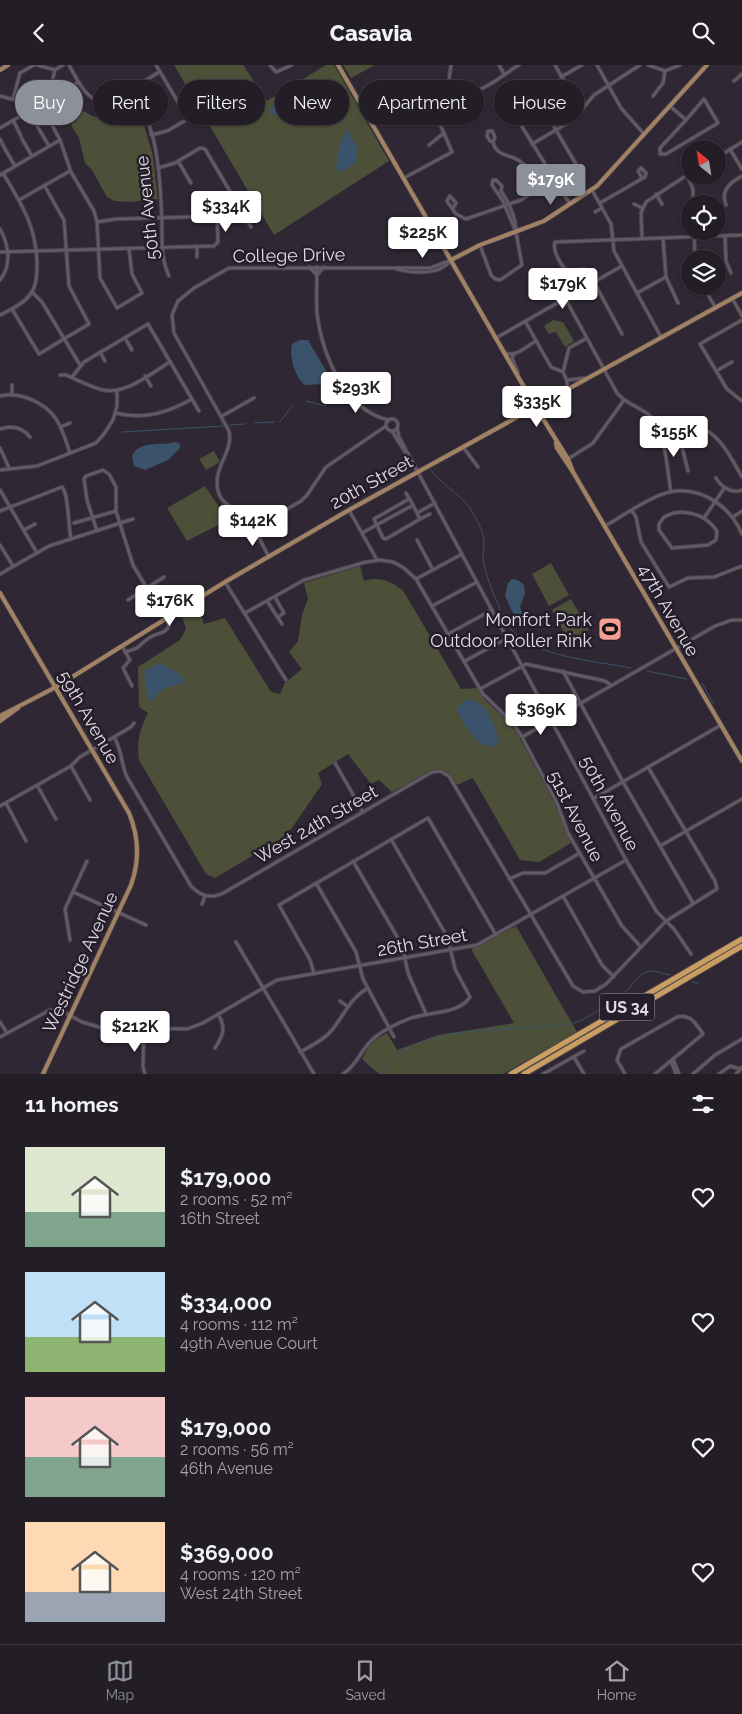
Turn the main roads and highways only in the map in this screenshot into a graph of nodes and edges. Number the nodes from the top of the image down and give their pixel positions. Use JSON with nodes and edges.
{"nodes":[{"id":1,"x":7,"y":65,"type":"edge"},
{"id":2,"x":338,"y":65,"type":"edge"},
{"id":3,"x":707,"y":65,"type":"edge"},
{"id":4,"x":0,"y":70,"type":"edge"},
{"id":5,"x":451,"y":261,"type":"junction"},
{"id":6,"x":742,"y":293,"type":"edge"},
{"id":7,"x":535,"y":406,"type":"junction"},
{"id":8,"x":556,"y":443,"type":"junction"},
{"id":9,"x":573,"y":472,"type":"junction"},
{"id":10,"x":0,"y":593,"type":"edge"},
{"id":11,"x":56,"y":687,"type":"junction"},
{"id":12,"x":20,"y":707,"type":"junction"},
{"id":13,"x":0,"y":716,"type":"edge"},
{"id":14,"x":0,"y":721,"type":"edge"},
{"id":15,"x":742,"y":761,"type":"edge"},
{"id":16,"x":137,"y":859,"type":"joint"},
{"id":17,"x":742,"y":939,"type":"edge"},
{"id":18,"x":742,"y":946,"type":"edge"},
{"id":19,"x":43,"y":1074,"type":"edge"},
{"id":20,"x":511,"y":1074,"type":"edge"},
{"id":21,"x":524,"y":1074,"type":"edge"}],
"edges":[{"from":1,"to":4,"type":"main road"},
{"from":2,"to":5,"type":"main road","name":"47th Avenue"},
{"from":3,"to":5,"type":"main road"},
{"from":5,"to":7,"type":"main road","name":"47th Avenue"},
{"from":6,"to":7,"type":"main road","name":"20th Street"},
{"from":7,"to":8,"type":"main road","name":"47th Avenue"},
{"from":7,"to":11,"type":"main road","name":"20th Street"},
{"from":8,"to":9,"type":"main road","name":"47th Avenue"},
{"from":8,"to":9,"type":"main road","name":"47th Avenue"},
{"from":9,"to":15,"type":"main road","name":"47th Avenue"},
{"from":10,"to":11,"type":"main road","name":"59th Avenue"},
{"from":11,"to":12,"type":"main road","name":"20th Street"},
{"from":11,"to":16,"type":"main road","name":"59th Avenue"},
{"from":12,"to":13,"type":"main road","name":"20th Street"},
{"from":12,"to":14,"type":"main road","name":"20th Street"},
{"from":16,"to":19,"type":"main road","name":"Westridge Avenue"},
{"from":17,"to":20,"type":"highway","number":"US 34"},
{"from":18,"to":21,"type":"highway","number":"US 34"}]}
